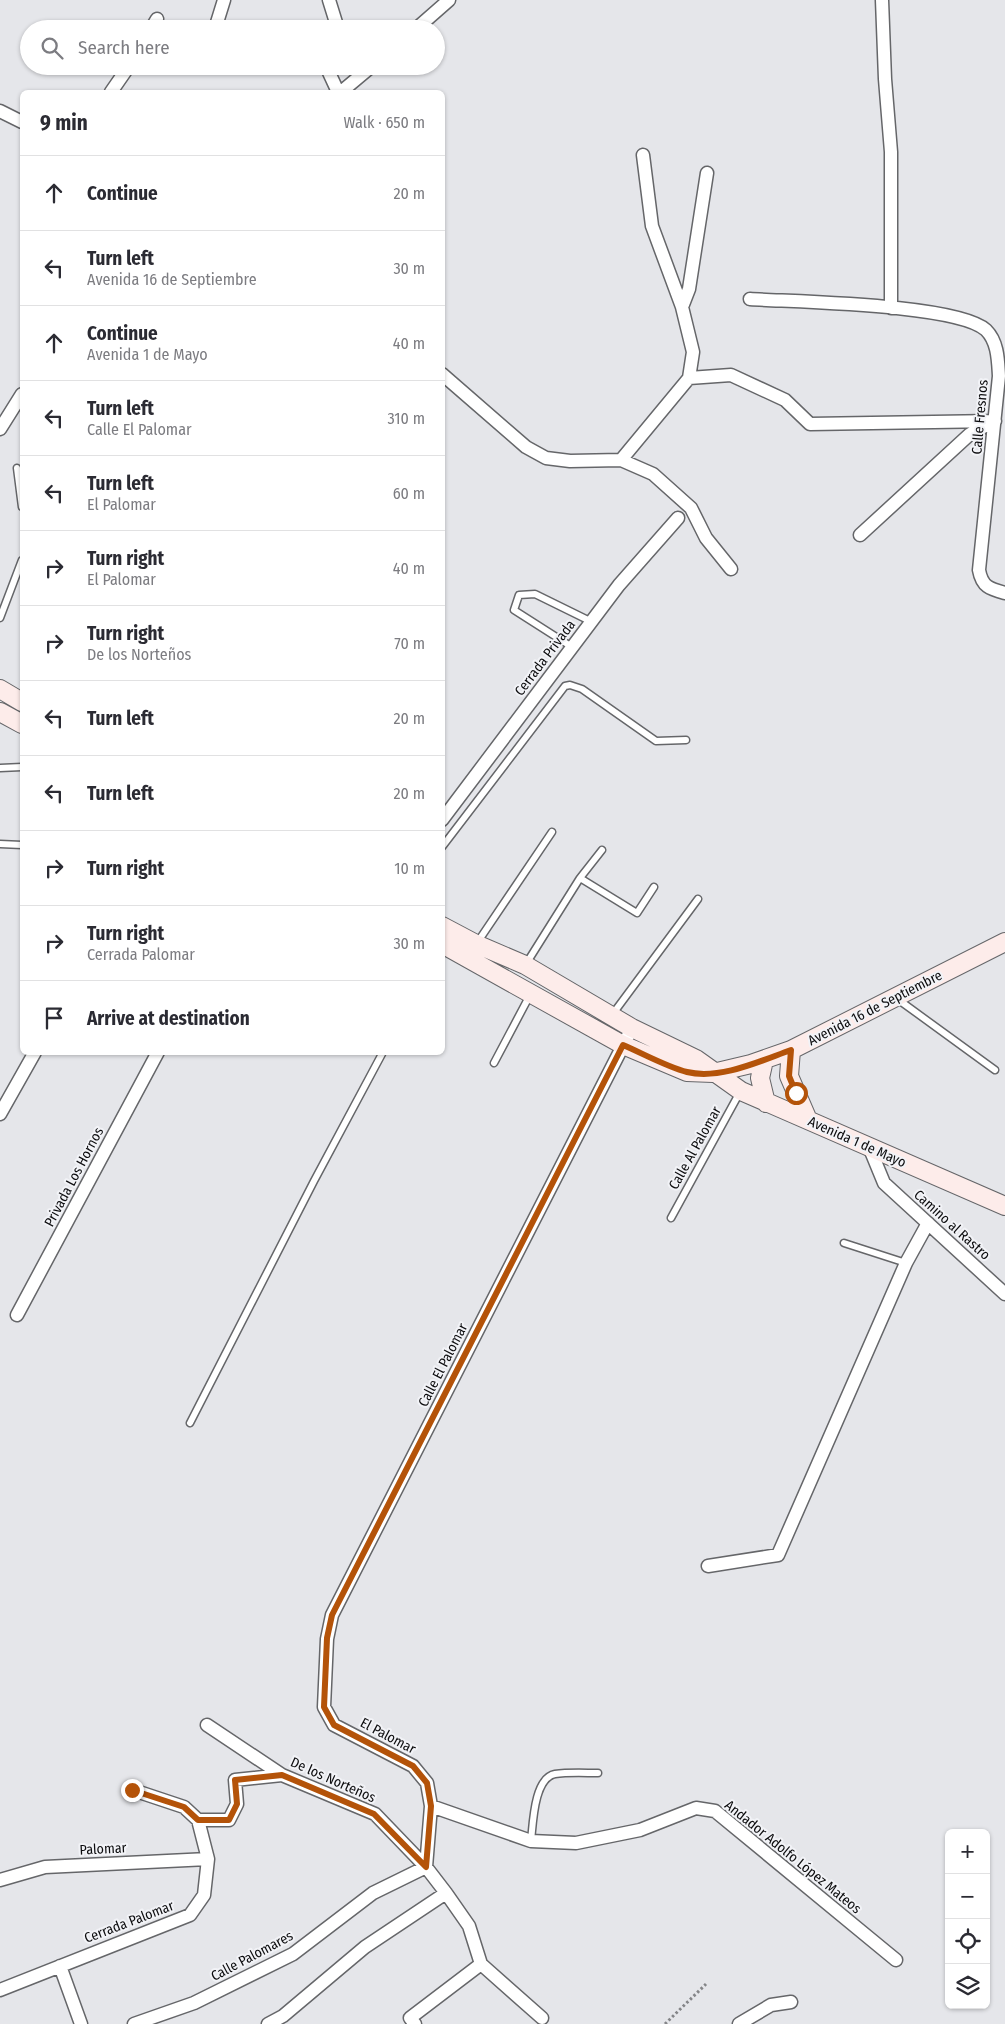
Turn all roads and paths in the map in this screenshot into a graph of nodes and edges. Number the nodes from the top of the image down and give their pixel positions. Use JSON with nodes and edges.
{"nodes":[{"id":1,"x":224,"y":0,"type":"edge"},
{"id":2,"x":328,"y":0,"type":"edge"},
{"id":3,"x":449,"y":0,"type":"edge"},
{"id":4,"x":882,"y":0,"type":"edge"},
{"id":5,"x":218,"y":20,"type":"edge"},
{"id":6,"x":335,"y":20,"type":"edge"},
{"id":7,"x":426,"y":20,"type":"edge"},
{"id":8,"x":123,"y":75,"type":"edge"},
{"id":9,"x":331,"y":75,"type":"edge"},
{"id":10,"x":359,"y":75,"type":"edge"},
{"id":11,"x":112,"y":90,"type":"edge"},
{"id":12,"x":339,"y":90,"type":"edge"},
{"id":13,"x":342,"y":90,"type":"edge"},
{"id":14,"x":0,"y":111,"type":"edge"},
{"id":15,"x":20,"y":121,"type":"edge"},
{"id":16,"x":643,"y":154,"type":"dead end"},
{"id":17,"x":707,"y":174,"type":"dead end"},
{"id":18,"x":750,"y":299,"type":"dead end"},
{"id":19,"x":682,"y":307,"type":"junction"},
{"id":20,"x":891,"y":308,"type":"junction"},
{"id":21,"x":445,"y":377,"type":"edge"},
{"id":22,"x":689,"y":378,"type":"junction"},
{"id":23,"x":20,"y":397,"type":"edge"},
{"id":24,"x":995,"y":421,"type":"junction"},
{"id":25,"x":0,"y":429,"type":"edge"},
{"id":26,"x":621,"y":460,"type":"junction"},
{"id":27,"x":17,"y":468,"type":"dead end"},
{"id":28,"x":20,"y":491,"type":"edge"},
{"id":29,"x":678,"y":518,"type":"dead end"},
{"id":30,"x":860,"y":535,"type":"dead end"},
{"id":31,"x":20,"y":565,"type":"edge"},
{"id":32,"x":731,"y":569,"type":"dead end"},
{"id":33,"x":1005,"y":593,"type":"edge"},
{"id":34,"x":0,"y":618,"type":"edge"},
{"id":35,"x":592,"y":622,"type":"junction"},
{"id":36,"x":572,"y":647,"type":"junction"},
{"id":37,"x":0,"y":689,"type":"edge"},
{"id":38,"x":20,"y":701,"type":"edge"},
{"id":39,"x":0,"y":712,"type":"edge"},
{"id":40,"x":20,"y":723,"type":"edge"},
{"id":41,"x":686,"y":740,"type":"dead end"},
{"id":42,"x":20,"y":767,"type":"edge"},
{"id":43,"x":0,"y":768,"type":"edge"},
{"id":44,"x":445,"y":816,"type":"edge"},
{"id":45,"x":552,"y":832,"type":"dead end"},
{"id":46,"x":445,"y":843,"type":"edge"},
{"id":47,"x":0,"y":844,"type":"edge"},
{"id":48,"x":20,"y":845,"type":"edge"},
{"id":49,"x":602,"y":850,"type":"dead end"},
{"id":50,"x":580,"y":878,"type":"junction"},
{"id":51,"x":654,"y":887,"type":"dead end"},
{"id":52,"x":698,"y":899,"type":"dead end"},
{"id":53,"x":445,"y":928,"type":"edge"},
{"id":54,"x":1005,"y":942,"type":"edge"},
{"id":55,"x":476,"y":944,"type":"junction"},
{"id":56,"x":445,"y":946,"type":"edge"},
{"id":57,"x":525,"y":965,"type":"junction"},
{"id":58,"x":530,"y":995,"type":"junction"},
{"id":59,"x":894,"y":998,"type":"junction"},
{"id":60,"x":611,"y":1016,"type":"junction"},
{"id":61,"x":632,"y":1028,"type":"junction"},
{"id":62,"x":623,"y":1045,"type":"junction"},
{"id":63,"x":791,"y":1050,"type":"junction"},
{"id":64,"x":33,"y":1055,"type":"edge"},
{"id":65,"x":156,"y":1055,"type":"edge"},
{"id":66,"x":381,"y":1055,"type":"edge"},
{"id":67,"x":764,"y":1060,"type":"junction"},
{"id":68,"x":494,"y":1063,"type":"dead end"},
{"id":69,"x":995,"y":1070,"type":"dead end"},
{"id":70,"x":713,"y":1073,"type":"junction"},
{"id":71,"x":741,"y":1091,"type":"junction"},
{"id":72,"x":766,"y":1103,"type":"junction"},
{"id":73,"x":0,"y":1114,"type":"edge"},
{"id":74,"x":808,"y":1120,"type":"junction"},
{"id":75,"x":870,"y":1149,"type":"junction"},
{"id":76,"x":1005,"y":1206,"type":"edge"},
{"id":77,"x":671,"y":1218,"type":"dead end"},
{"id":78,"x":928,"y":1223,"type":"junction"},
{"id":79,"x":844,"y":1243,"type":"dead end"},
{"id":80,"x":906,"y":1263,"type":"junction"},
{"id":81,"x":1005,"y":1294,"type":"edge"},
{"id":82,"x":17,"y":1315,"type":"dead end"},
{"id":83,"x":190,"y":1423,"type":"dead end"},
{"id":84,"x":708,"y":1566,"type":"dead end"},
{"id":85,"x":207,"y":1725,"type":"dead end"},
{"id":86,"x":334,"y":1725,"type":"joint"},
{"id":87,"x":598,"y":1773,"type":"dead end"},
{"id":88,"x":282,"y":1775,"type":"junction"},
{"id":89,"x":132,"y":1790,"type":"dead end"},
{"id":90,"x":431,"y":1806,"type":"junction"},
{"id":91,"x":198,"y":1820,"type":"junction"},
{"id":92,"x":531,"y":1841,"type":"junction"},
{"id":93,"x":208,"y":1859,"type":"junction"},
{"id":94,"x":426,"y":1867,"type":"junction"},
{"id":95,"x":0,"y":1880,"type":"edge"},
{"id":96,"x":446,"y":1893,"type":"junction"},
{"id":97,"x":896,"y":1960,"type":"dead end"},
{"id":98,"x":481,"y":1964,"type":"junction"},
{"id":99,"x":60,"y":1966,"type":"junction"},
{"id":100,"x":706,"y":1984,"type":"dead end"},
{"id":101,"x":0,"y":1990,"type":"edge"},
{"id":102,"x":791,"y":2002,"type":"dead end"},
{"id":103,"x":542,"y":2018,"type":"dead end"},
{"id":104,"x":412,"y":2021,"type":"edge"},
{"id":105,"x":80,"y":2024,"type":"edge"},
{"id":106,"x":134,"y":2024,"type":"edge"},
{"id":107,"x":268,"y":2024,"type":"edge"},
{"id":108,"x":665,"y":2024,"type":"edge"},
{"id":109,"x":740,"y":2024,"type":"edge"}],
"edges":[{"from":1,"to":5,"type":"street"},
{"from":2,"to":6,"type":"street"},
{"from":3,"to":7,"type":"street"},
{"from":4,"to":20,"type":"street"},
{"from":8,"to":11,"type":"street"},
{"from":9,"to":12,"type":"street"},
{"from":10,"to":13,"type":"street"},
{"from":14,"to":15,"type":"street"},
{"from":16,"to":19,"type":"street"},
{"from":17,"to":19,"type":"street"},
{"from":18,"to":20,"type":"street","name":"Calle Fresnos"},
{"from":19,"to":22,"type":"street"},
{"from":20,"to":24,"type":"street","name":"Calle Fresnos"},
{"from":21,"to":26,"type":"street"},
{"from":22,"to":24,"type":"street"},
{"from":22,"to":26,"type":"street"},
{"from":23,"to":25,"type":"street"},
{"from":24,"to":30,"type":"street"},
{"from":24,"to":33,"type":"street","name":"Calle Fresnos"},
{"from":26,"to":32,"type":"street"},
{"from":27,"to":28,"type":"lane"},
{"from":29,"to":35,"type":"street","name":"Cerrada Privada"},
{"from":31,"to":34,"type":"lane"},
{"from":35,"to":36,"type":"street","name":"Cerrada Privada"},
{"from":35,"to":36,"type":"lane"},
{"from":36,"to":44,"type":"street","name":"Cerrada Privada"},
{"from":37,"to":38,"type":"main road"},
{"from":39,"to":40,"type":"main road"},
{"from":41,"to":46,"type":"lane"},
{"from":42,"to":43,"type":"lane"},
{"from":45,"to":55,"type":"lane"},
{"from":47,"to":48,"type":"lane"},
{"from":49,"to":50,"type":"lane"},
{"from":50,"to":51,"type":"lane"},
{"from":50,"to":57,"type":"lane"},
{"from":52,"to":60,"type":"lane"},
{"from":53,"to":55,"type":"main road","name":"Avenida 1 de Mayo"},
{"from":54,"to":59,"type":"main road","name":"Avenida 16 de Septiembre"},
{"from":55,"to":57,"type":"main road","name":"Avenida 1 de Mayo"},
{"from":56,"to":58,"type":"main road"},
{"from":57,"to":60,"type":"main road","name":"Avenida 1 de Mayo"},
{"from":58,"to":62,"type":"main road"},
{"from":58,"to":68,"type":"lane"},
{"from":59,"to":63,"type":"main road","name":"Avenida 16 de Septiembre"},
{"from":59,"to":69,"type":"lane"},
{"from":60,"to":61,"type":"main road","name":"Avenida 1 de Mayo"},
{"from":61,"to":62,"type":"street","name":"Calle El Palomar"},
{"from":61,"to":70,"type":"main road","name":"Avenida 1 de Mayo"},
{"from":62,"to":70,"type":"main road"},
{"from":62,"to":86,"type":"street","name":"Calle El Palomar"},
{"from":63,"to":67,"type":"main road","name":"Avenida 16 de Septiembre"},
{"from":63,"to":74,"type":"main road"},
{"from":64,"to":73,"type":"street"},
{"from":65,"to":82,"type":"street","name":"Privada Los Hornos"},
{"from":66,"to":83,"type":"lane"},
{"from":67,"to":70,"type":"main road","name":"Avenida 16 de Septiembre"},
{"from":67,"to":72,"type":"main road"},
{"from":70,"to":71,"type":"main road","name":"Avenida 1 de Mayo"},
{"from":71,"to":72,"type":"main road","name":"Avenida 1 de Mayo"},
{"from":71,"to":77,"type":"lane","name":"Calle Al Palomar"},
{"from":72,"to":74,"type":"main road","name":"Avenida 1 de Mayo"},
{"from":74,"to":75,"type":"main road","name":"Avenida 1 de Mayo"},
{"from":75,"to":76,"type":"main road","name":"Avenida 1 de Mayo"},
{"from":75,"to":78,"type":"street","name":"Camino al Rastro"},
{"from":78,"to":80,"type":"street"},
{"from":78,"to":81,"type":"street","name":"Camino al Rastro"},
{"from":79,"to":80,"type":"lane"},
{"from":80,"to":84,"type":"street"},
{"from":85,"to":88,"type":"street","name":"De los Norteños"},
{"from":86,"to":90,"type":"street","name":"El Palomar"},
{"from":87,"to":92,"type":"lane"},
{"from":88,"to":91,"type":"street"},
{"from":88,"to":94,"type":"street","name":"De los Norteños"},
{"from":89,"to":91,"type":"street"},
{"from":90,"to":92,"type":"street","name":"Andador Adolfo López Mateos"},
{"from":90,"to":94,"type":"street","name":"El Palomar"},
{"from":91,"to":93,"type":"street","name":"Cerrada Palomar"},
{"from":92,"to":97,"type":"street","name":"Andador Adolfo López Mateos"},
{"from":93,"to":95,"type":"street","name":"Palomar"},
{"from":93,"to":99,"type":"street","name":"Cerrada Palomar"},
{"from":94,"to":96,"type":"street","name":"De los Norteños"},
{"from":94,"to":106,"type":"street","name":"Calle Palomares"},
{"from":96,"to":98,"type":"street","name":"De los Norteños"},
{"from":96,"to":107,"type":"street"},
{"from":98,"to":103,"type":"street"},
{"from":98,"to":104,"type":"street"},
{"from":99,"to":101,"type":"street","name":"Cerrada Palomar"},
{"from":99,"to":105,"type":"street"},
{"from":100,"to":108,"type":"path"},
{"from":102,"to":109,"type":"street"}]}
